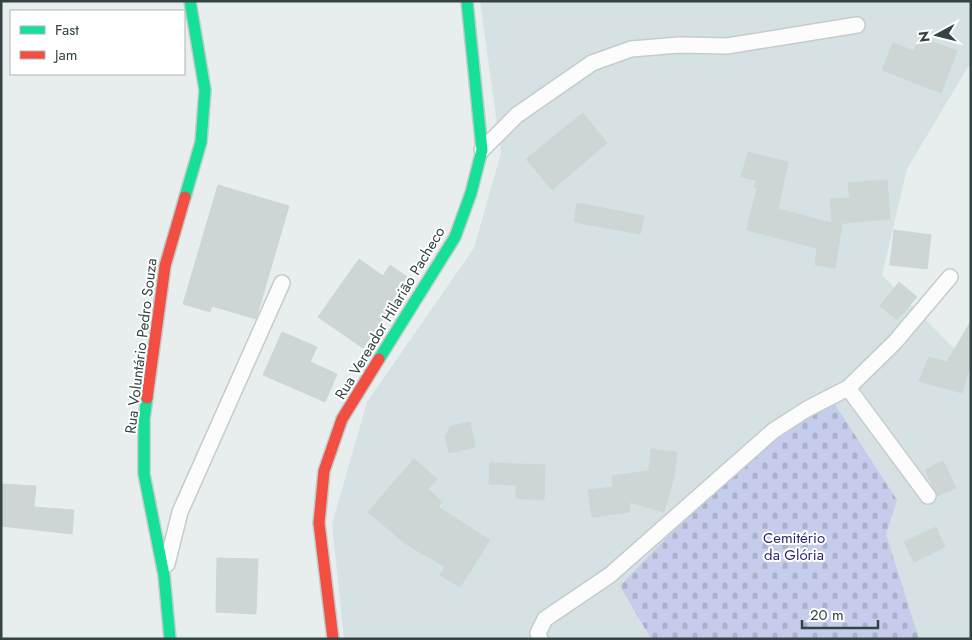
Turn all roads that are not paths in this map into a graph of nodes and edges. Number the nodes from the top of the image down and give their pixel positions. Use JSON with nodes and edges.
{"nodes":[{"id":1,"x":190,"y":1,"type":"edge"},
{"id":2,"x":467,"y":1,"type":"edge"},
{"id":3,"x":857,"y":25,"type":"dead end"},
{"id":4,"x":482,"y":150,"type":"junction"},
{"id":5,"x":950,"y":277,"type":"dead end"},
{"id":6,"x":282,"y":283,"type":"dead end"},
{"id":7,"x":848,"y":388,"type":"junction"},
{"id":8,"x":928,"y":496,"type":"dead end"},
{"id":9,"x":164,"y":575,"type":"junction"},
{"id":10,"x":170,"y":639,"type":"edge"},
{"id":11,"x":333,"y":639,"type":"edge"},
{"id":12,"x":540,"y":639,"type":"edge"}],
"edges":[{"from":1,"to":9,"type":"street","name":"Rua Voluntário Pedro Souza"},
{"from":2,"to":4,"type":"street","name":"Rua Vereador Hilarião Pacheco"},
{"from":3,"to":4,"type":"lane"},
{"from":4,"to":11,"type":"street","name":"Rua Vereador Hilarião Pacheco"},
{"from":5,"to":7,"type":"lane"},
{"from":6,"to":9,"type":"lane"},
{"from":7,"to":8,"type":"lane"},
{"from":7,"to":12,"type":"lane"},
{"from":9,"to":10,"type":"street","name":"Rua Voluntário Pedro Souza"}]}
